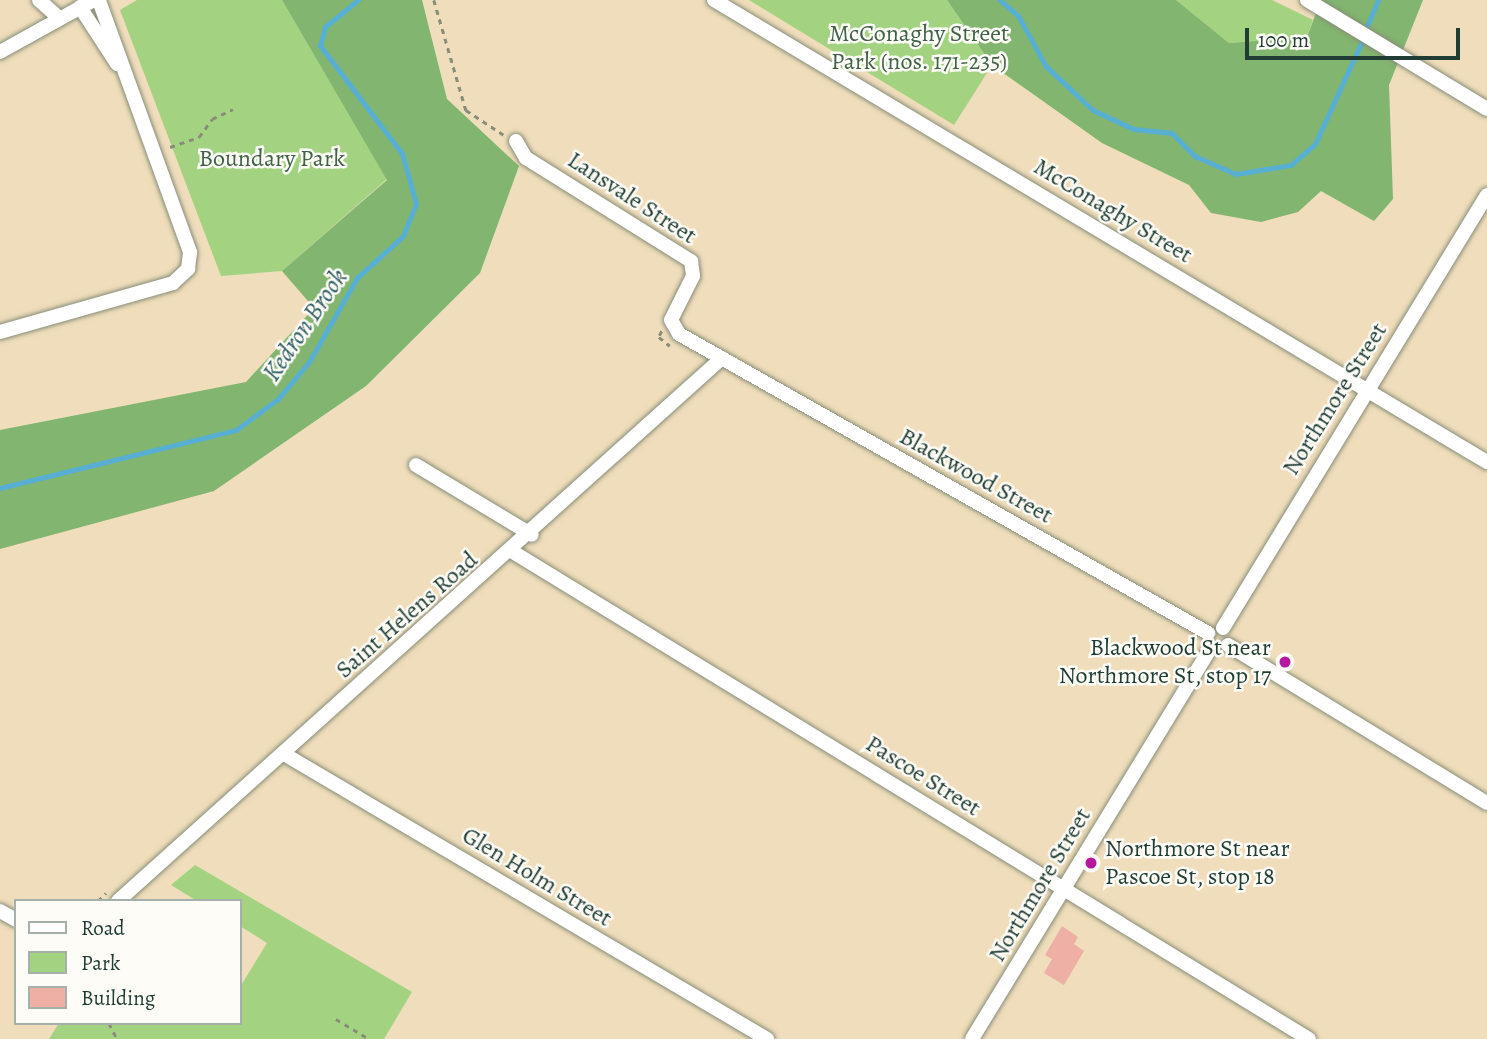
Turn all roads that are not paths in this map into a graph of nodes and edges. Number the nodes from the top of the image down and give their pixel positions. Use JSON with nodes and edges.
{"nodes":[{"id":1,"x":40,"y":0,"type":"edge"},
{"id":2,"x":94,"y":0,"type":"edge"},
{"id":3,"x":99,"y":0,"type":"edge"},
{"id":4,"x":714,"y":0,"type":"edge"},
{"id":5,"x":1307,"y":0,"type":"edge"},
{"id":6,"x":80,"y":7,"type":"junction"},
{"id":7,"x":60,"y":18,"type":"junction"},
{"id":8,"x":0,"y":52,"type":"edge"},
{"id":9,"x":122,"y":71,"type":"junction"},
{"id":10,"x":1487,"y":109,"type":"edge"},
{"id":11,"x":516,"y":141,"type":"road end"},
{"id":12,"x":1487,"y":195,"type":"edge"},
{"id":13,"x":0,"y":332,"type":"edge"},
{"id":14,"x":722,"y":358,"type":"junction"},
{"id":15,"x":1366,"y":389,"type":"junction"},
{"id":16,"x":1487,"y":462,"type":"edge"},
{"id":17,"x":416,"y":465,"type":"dead end"},
{"id":18,"x":532,"y":535,"type":"junction"},
{"id":19,"x":513,"y":552,"type":"junction"},
{"id":20,"x":1223,"y":628,"type":"junction"},
{"id":21,"x":1210,"y":640,"type":"junction"},
{"id":22,"x":1228,"y":645,"type":"junction"},
{"id":23,"x":284,"y":754,"type":"junction"},
{"id":24,"x":1487,"y":803,"type":"edge"},
{"id":25,"x":1064,"y":890,"type":"junction"},
{"id":26,"x":120,"y":899,"type":"edge"},
{"id":27,"x":767,"y":1039,"type":"edge"},
{"id":28,"x":972,"y":1039,"type":"edge"},
{"id":29,"x":1309,"y":1039,"type":"edge"}],
"edges":[{"from":1,"to":7,"type":"street"},
{"from":2,"to":6,"type":"street"},
{"from":3,"to":9,"type":"street"},
{"from":4,"to":15,"type":"street","name":"McConaghy Street"},
{"from":5,"to":10,"type":"street"},
{"from":6,"to":7,"type":"street"},
{"from":6,"to":9,"type":"street"},
{"from":7,"to":8,"type":"street"},
{"from":9,"to":13,"type":"street"},
{"from":11,"to":14,"type":"street","name":"Lansvale Street"},
{"from":12,"to":15,"type":"street","name":"Northmore Street"},
{"from":14,"to":18,"type":"street","name":"Saint Helens Road"},
{"from":14,"to":21,"type":"street","name":"Blackwood Street"},
{"from":15,"to":16,"type":"street","name":"McConaghy Street"},
{"from":15,"to":20,"type":"street","name":"Northmore Street"},
{"from":17,"to":18,"type":"street"},
{"from":18,"to":19,"type":"street","name":"Saint Helens Road"},
{"from":19,"to":23,"type":"street","name":"Saint Helens Road"},
{"from":19,"to":25,"type":"street","name":"Pascoe Street"},
{"from":20,"to":21,"type":"street"},
{"from":20,"to":22,"type":"street"},
{"from":21,"to":22,"type":"street"},
{"from":21,"to":25,"type":"street","name":"Northmore Street"},
{"from":22,"to":24,"type":"street"},
{"from":23,"to":26,"type":"street","name":"Saint Helens Road"},
{"from":23,"to":27,"type":"street","name":"Glen Holm Street"},
{"from":25,"to":28,"type":"street","name":"Northmore Street"},
{"from":25,"to":29,"type":"street","name":"Pascoe Street"}]}
